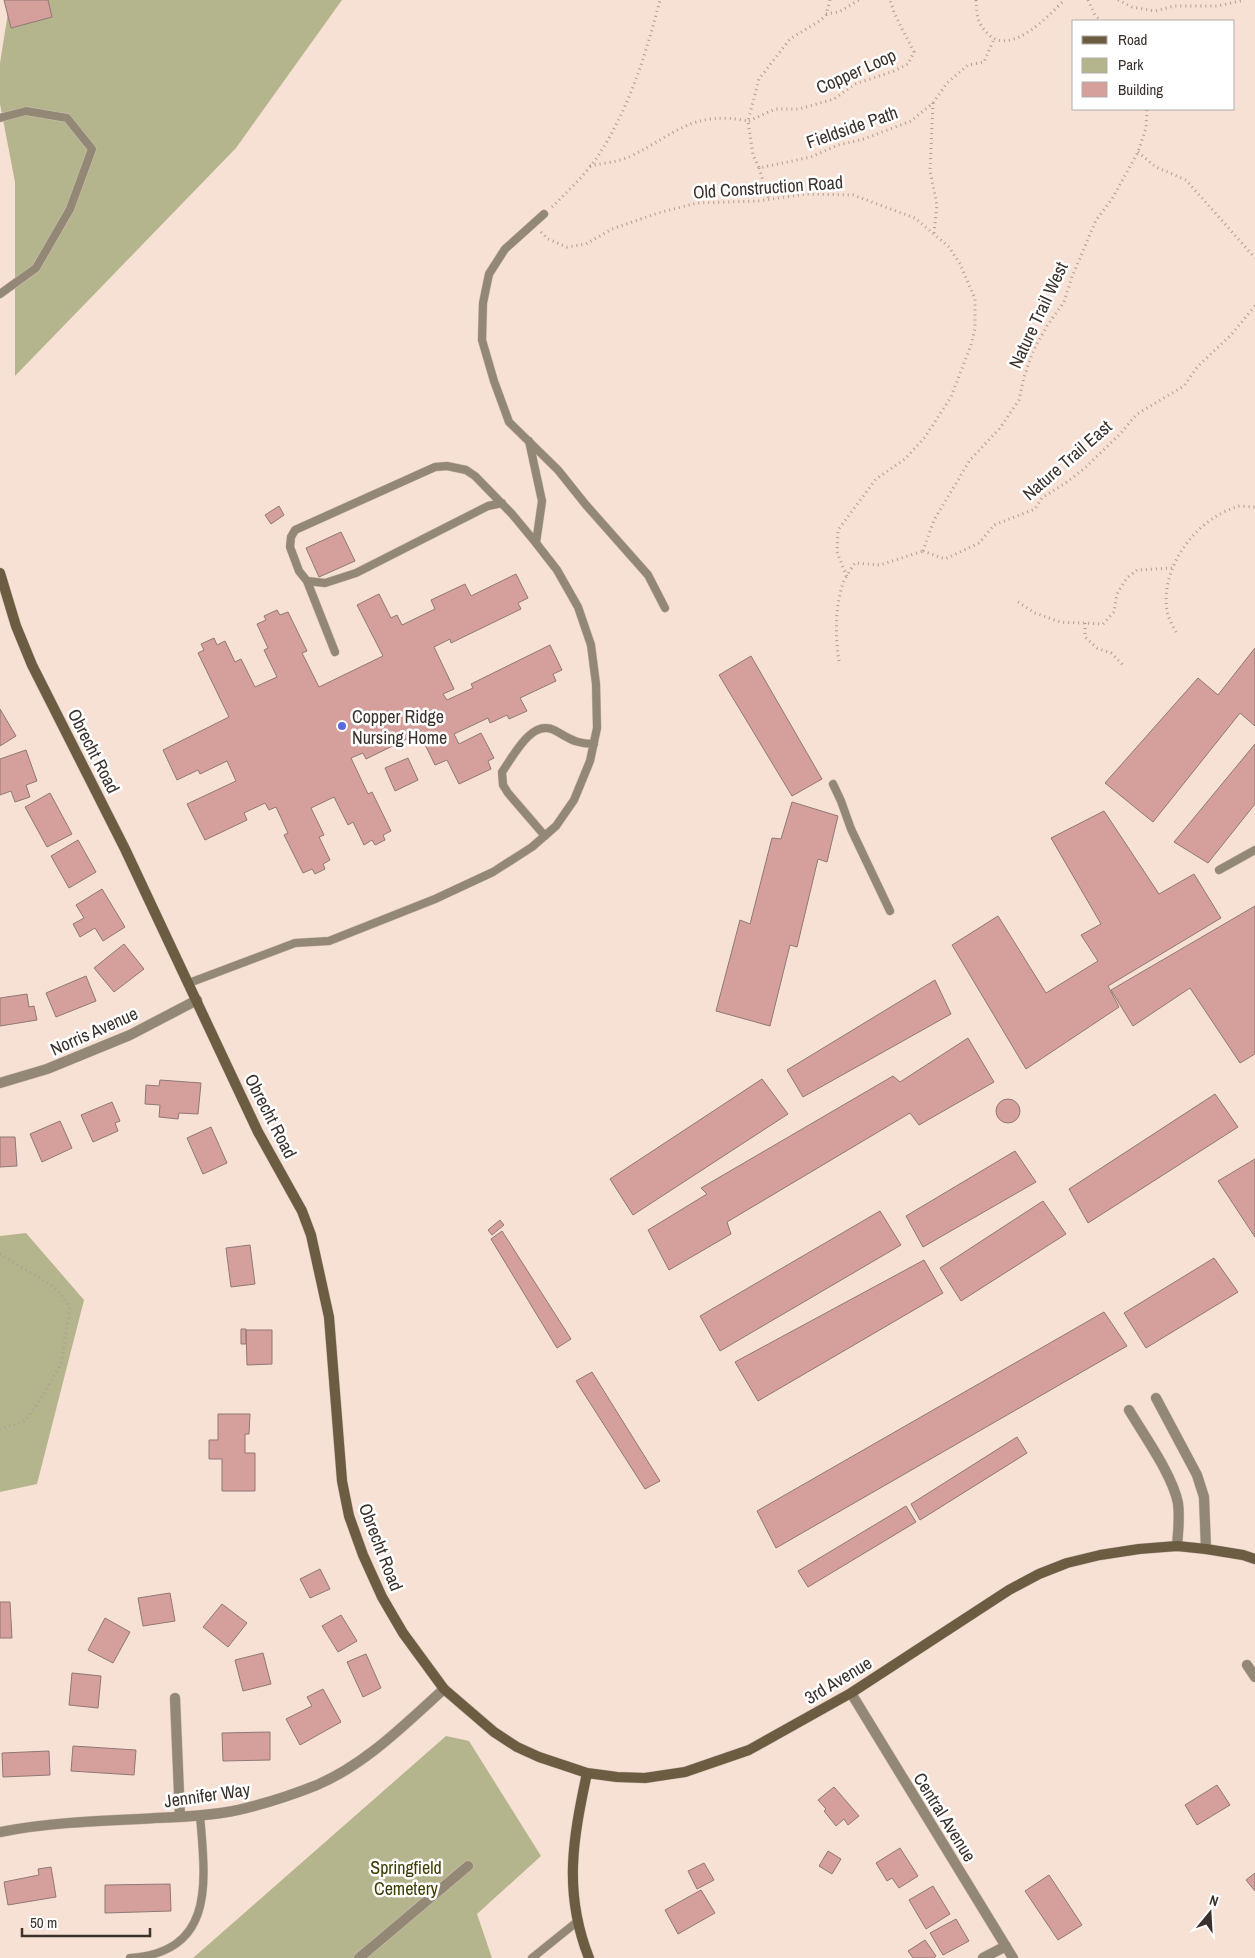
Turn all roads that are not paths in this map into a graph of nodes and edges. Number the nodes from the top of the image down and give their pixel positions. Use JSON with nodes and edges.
{"nodes":[{"id":1,"x":0,"y":118,"type":"edge"},
{"id":2,"x":544,"y":214,"type":"road end"},
{"id":3,"x":0,"y":294,"type":"edge"},
{"id":4,"x":529,"y":441,"type":"junction"},
{"id":5,"x":502,"y":503,"type":"junction"},
{"id":6,"x":536,"y":543,"type":"junction"},
{"id":7,"x":0,"y":573,"type":"edge"},
{"id":8,"x":307,"y":581,"type":"junction"},
{"id":9,"x":665,"y":608,"type":"dead end"},
{"id":10,"x":335,"y":652,"type":"dead end"},
{"id":11,"x":594,"y":744,"type":"junction"},
{"id":12,"x":832,"y":784,"type":"dead end"},
{"id":13,"x":545,"y":836,"type":"junction"},
{"id":14,"x":1255,"y":850,"type":"edge"},
{"id":15,"x":1219,"y":870,"type":"dead end"},
{"id":16,"x":890,"y":911,"type":"dead end"},
{"id":17,"x":189,"y":983,"type":"junction"},
{"id":18,"x":197,"y":1000,"type":"junction"},
{"id":19,"x":0,"y":1083,"type":"edge"},
{"id":20,"x":1156,"y":1398,"type":"dead end"},
{"id":21,"x":1129,"y":1410,"type":"dead end"},
{"id":22,"x":1177,"y":1546,"type":"junction"},
{"id":23,"x":1206,"y":1549,"type":"junction"},
{"id":24,"x":1255,"y":1559,"type":"edge"},
{"id":25,"x":1247,"y":1665,"type":"dead end"},
{"id":26,"x":1255,"y":1677,"type":"edge"},
{"id":27,"x":444,"y":1689,"type":"junction"},
{"id":28,"x":851,"y":1693,"type":"junction"},
{"id":29,"x":175,"y":1698,"type":"dead end"},
{"id":30,"x":587,"y":1773,"type":"junction"},
{"id":31,"x":200,"y":1815,"type":"junction"},
{"id":32,"x":180,"y":1817,"type":"junction"},
{"id":33,"x":0,"y":1832,"type":"edge"},
{"id":34,"x":468,"y":1866,"type":"dead end"},
{"id":35,"x":578,"y":1922,"type":"junction"},
{"id":36,"x":1006,"y":1946,"type":"junction"},
{"id":37,"x":130,"y":1958,"type":"edge"},
{"id":38,"x":359,"y":1958,"type":"edge"},
{"id":39,"x":532,"y":1958,"type":"edge"},
{"id":40,"x":589,"y":1958,"type":"edge"},
{"id":41,"x":983,"y":1958,"type":"edge"},
{"id":42,"x":1013,"y":1958,"type":"edge"}],
"edges":[{"from":1,"to":3,"type":"lane"},
{"from":2,"to":4,"type":"lane"},
{"from":4,"to":6,"type":"lane"},
{"from":4,"to":9,"type":"lane"},
{"from":5,"to":6,"type":"lane"},
{"from":5,"to":8,"type":"lane"},
{"from":5,"to":8,"type":"lane"},
{"from":6,"to":11,"type":"lane"},
{"from":7,"to":17,"type":"street","name":"Obrecht Road"},
{"from":8,"to":10,"type":"lane"},
{"from":11,"to":13,"type":"lane"},
{"from":11,"to":13,"type":"lane"},
{"from":12,"to":16,"type":"lane"},
{"from":13,"to":17,"type":"lane"},
{"from":14,"to":15,"type":"lane"},
{"from":17,"to":18,"type":"street","name":"Obrecht Road"},
{"from":18,"to":19,"type":"street","name":"Norris Avenue"},
{"from":18,"to":27,"type":"street","name":"Obrecht Road"},
{"from":20,"to":23,"type":"street"},
{"from":21,"to":22,"type":"street"},
{"from":22,"to":23,"type":"street","name":"3rd Avenue"},
{"from":22,"to":28,"type":"street","name":"3rd Avenue"},
{"from":23,"to":24,"type":"street","name":"3rd Avenue"},
{"from":25,"to":26,"type":"street"},
{"from":27,"to":30,"type":"street","name":"3rd Avenue"},
{"from":27,"to":31,"type":"street","name":"Jennifer Way"},
{"from":28,"to":30,"type":"street","name":"3rd Avenue"},
{"from":28,"to":36,"type":"street","name":"Central Avenue"},
{"from":29,"to":32,"type":"street"},
{"from":30,"to":35,"type":"street"},
{"from":31,"to":32,"type":"street","name":"Jennifer Way"},
{"from":31,"to":37,"type":"lane"},
{"from":32,"to":33,"type":"street","name":"Jennifer Way"},
{"from":34,"to":38,"type":"street"},
{"from":35,"to":39,"type":"lane"},
{"from":35,"to":40,"type":"street"},
{"from":36,"to":41,"type":"street"},
{"from":36,"to":42,"type":"street","name":"Central Avenue"}]}
